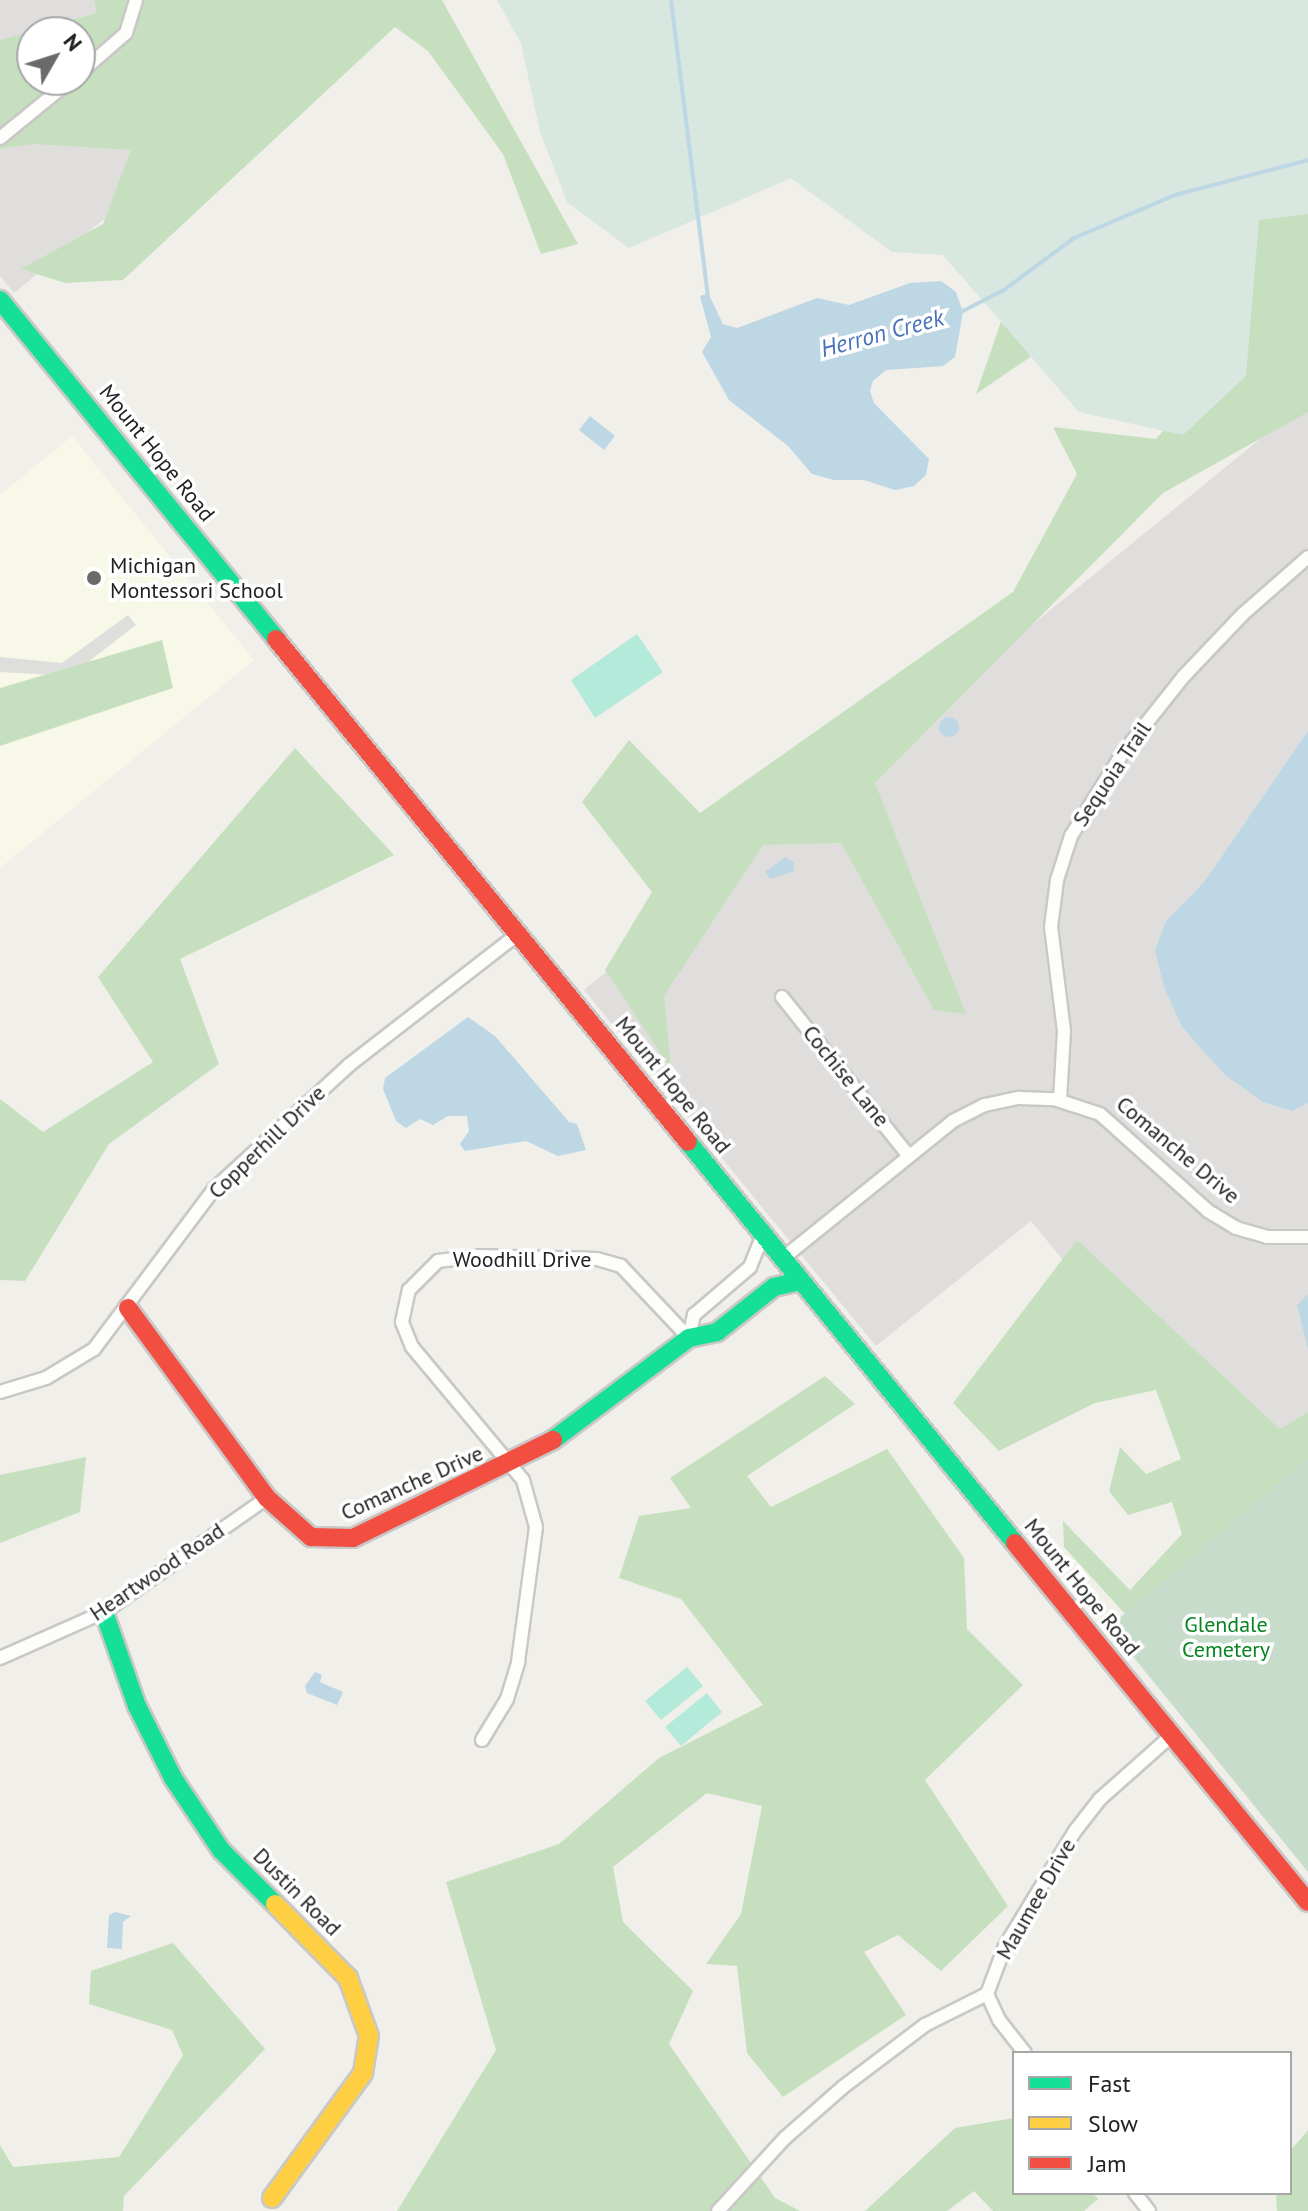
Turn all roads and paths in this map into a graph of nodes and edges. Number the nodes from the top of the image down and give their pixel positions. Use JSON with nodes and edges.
{"nodes":[{"id":1,"x":136,"y":0,"type":"edge"},
{"id":2,"x":96,"y":59,"type":"edge"},
{"id":3,"x":51,"y":96,"type":"edge"},
{"id":4,"x":0,"y":138,"type":"edge"},
{"id":5,"x":0,"y":300,"type":"edge"},
{"id":6,"x":1308,"y":557,"type":"edge"},
{"id":7,"x":518,"y":934,"type":"junction"},
{"id":8,"x":782,"y":997,"type":"dead end"},
{"id":9,"x":1060,"y":1100,"type":"junction"},
{"id":10,"x":909,"y":1156,"type":"junction"},
{"id":11,"x":763,"y":1234,"type":"junction"},
{"id":12,"x":1308,"y":1237,"type":"edge"},
{"id":13,"x":782,"y":1259,"type":"junction"},
{"id":14,"x":800,"y":1281,"type":"junction"},
{"id":15,"x":128,"y":1308,"type":"junction"},
{"id":16,"x":689,"y":1338,"type":"junction"},
{"id":17,"x":0,"y":1392,"type":"edge"},
{"id":18,"x":510,"y":1465,"type":"junction"},
{"id":19,"x":267,"y":1498,"type":"junction"},
{"id":20,"x":104,"y":1612,"type":"junction"},
{"id":21,"x":0,"y":1658,"type":"edge"},
{"id":22,"x":1172,"y":1735,"type":"junction"},
{"id":23,"x":482,"y":1740,"type":"dead end"},
{"id":24,"x":1308,"y":1902,"type":"edge"},
{"id":25,"x":987,"y":1994,"type":"junction"},
{"id":26,"x":1023,"y":2051,"type":"edge"},
{"id":27,"x":272,"y":2198,"type":"dead end"},
{"id":28,"x":1142,"y":2202,"type":"edge"},
{"id":29,"x":718,"y":2211,"type":"edge"},
{"id":30,"x":1130,"y":2211,"type":"edge"}],
"edges":[{"from":1,"to":2,"type":"street"},
{"from":3,"to":4,"type":"street"},
{"from":5,"to":7,"type":"street","name":"Mount Hope Road"},
{"from":6,"to":9,"type":"street","name":"Sequoia Trail"},
{"from":7,"to":11,"type":"street","name":"Mount Hope Road"},
{"from":7,"to":15,"type":"street","name":"Copperhill Drive"},
{"from":8,"to":10,"type":"street","name":"Cochise Lane"},
{"from":9,"to":10,"type":"street","name":"Comanche Drive"},
{"from":9,"to":12,"type":"street","name":"Comanche Drive"},
{"from":10,"to":13,"type":"street","name":"Comanche Drive"},
{"from":11,"to":13,"type":"street","name":"Mount Hope Road"},
{"from":11,"to":16,"type":"street","name":"Comanche Drive"},
{"from":13,"to":14,"type":"street","name":"Mount Hope Road"},
{"from":14,"to":16,"type":"street","name":"Comanche Drive"},
{"from":14,"to":22,"type":"street","name":"Mount Hope Road"},
{"from":15,"to":17,"type":"street","name":"Copperhill Drive"},
{"from":15,"to":19,"type":"street","name":"Comanche Drive"},
{"from":16,"to":18,"type":"street","name":"Comanche Drive"},
{"from":16,"to":18,"type":"street","name":"Woodhill Drive"},
{"from":18,"to":19,"type":"street","name":"Comanche Drive"},
{"from":18,"to":23,"type":"street","name":"Woodhill Drive"},
{"from":19,"to":20,"type":"street","name":"Heartwood Road"},
{"from":20,"to":21,"type":"street","name":"Heartwood Road"},
{"from":20,"to":27,"type":"street","name":"Dustin Road"},
{"from":22,"to":24,"type":"street","name":"Mount Hope Road"},
{"from":22,"to":25,"type":"street","name":"Maumee Drive"},
{"from":25,"to":26,"type":"street"},
{"from":25,"to":29,"type":"street"},
{"from":28,"to":30,"type":"street"}]}
